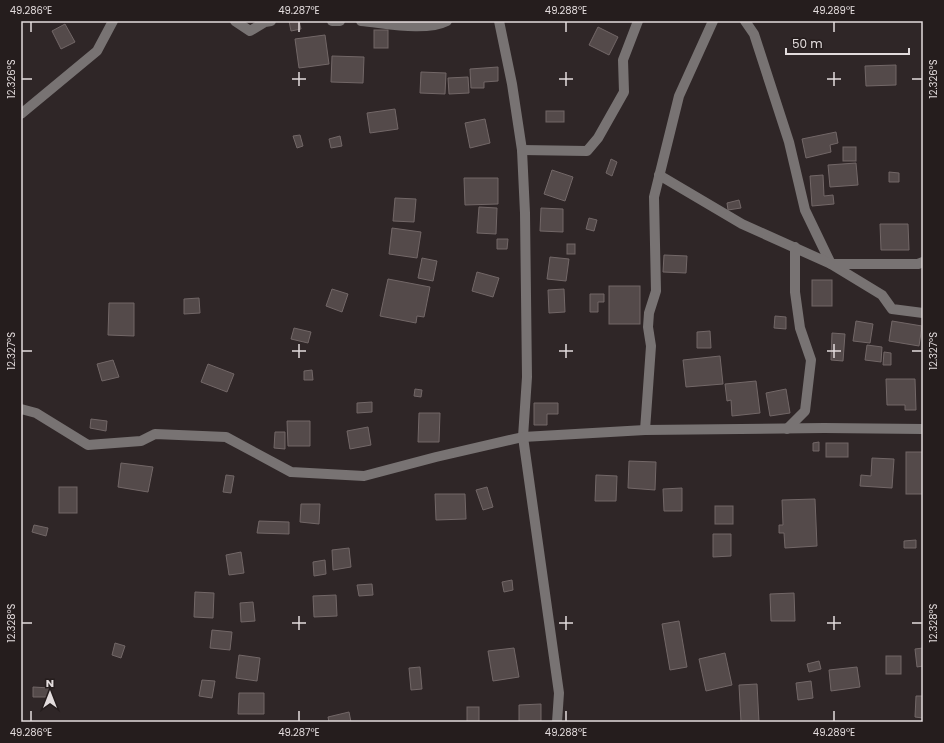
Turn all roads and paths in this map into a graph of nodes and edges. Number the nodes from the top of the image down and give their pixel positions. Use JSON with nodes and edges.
{"nodes":[{"id":1,"x":122,"y":21,"type":"edge"},
{"id":2,"x":235,"y":21,"type":"edge"},
{"id":3,"x":271,"y":21,"type":"edge"},
{"id":4,"x":332,"y":21,"type":"edge"},
{"id":5,"x":340,"y":21,"type":"edge"},
{"id":6,"x":361,"y":21,"type":"edge"},
{"id":7,"x":448,"y":21,"type":"edge"},
{"id":8,"x":499,"y":21,"type":"edge"},
{"id":9,"x":638,"y":21,"type":"edge"},
{"id":10,"x":713,"y":21,"type":"edge"},
{"id":11,"x":745,"y":21,"type":"edge"},
{"id":12,"x":112,"y":24,"type":"edge"},
{"id":13,"x":21,"y":114,"type":"edge"},
{"id":14,"x":522,"y":150,"type":"junction"},
{"id":15,"x":659,"y":175,"type":"junction"},
{"id":16,"x":795,"y":247,"type":"junction"},
{"id":17,"x":923,"y":262,"type":"edge"},
{"id":18,"x":831,"y":264,"type":"junction"},
{"id":19,"x":923,"y":313,"type":"edge"},
{"id":20,"x":21,"y":408,"type":"edge"},
{"id":21,"x":787,"y":429,"type":"junction"},
{"id":22,"x":923,"y":429,"type":"edge"},
{"id":23,"x":645,"y":430,"type":"junction"},
{"id":24,"x":523,"y":437,"type":"junction"},
{"id":25,"x":557,"y":722,"type":"edge"}],
"edges":[{"from":1,"to":12,"type":"street"},
{"from":2,"to":3,"type":"street"},
{"from":4,"to":5,"type":"street"},
{"from":6,"to":7,"type":"street"},
{"from":8,"to":14,"type":"street"},
{"from":9,"to":14,"type":"street"},
{"from":10,"to":15,"type":"street"},
{"from":11,"to":18,"type":"street"},
{"from":12,"to":13,"type":"street"},
{"from":14,"to":24,"type":"street"},
{"from":15,"to":16,"type":"street"},
{"from":15,"to":23,"type":"street"},
{"from":16,"to":18,"type":"street"},
{"from":16,"to":21,"type":"street"},
{"from":17,"to":18,"type":"street"},
{"from":18,"to":19,"type":"street"},
{"from":20,"to":24,"type":"street"},
{"from":21,"to":22,"type":"street"},
{"from":21,"to":23,"type":"street"},
{"from":23,"to":24,"type":"street"},
{"from":24,"to":25,"type":"street"}]}
